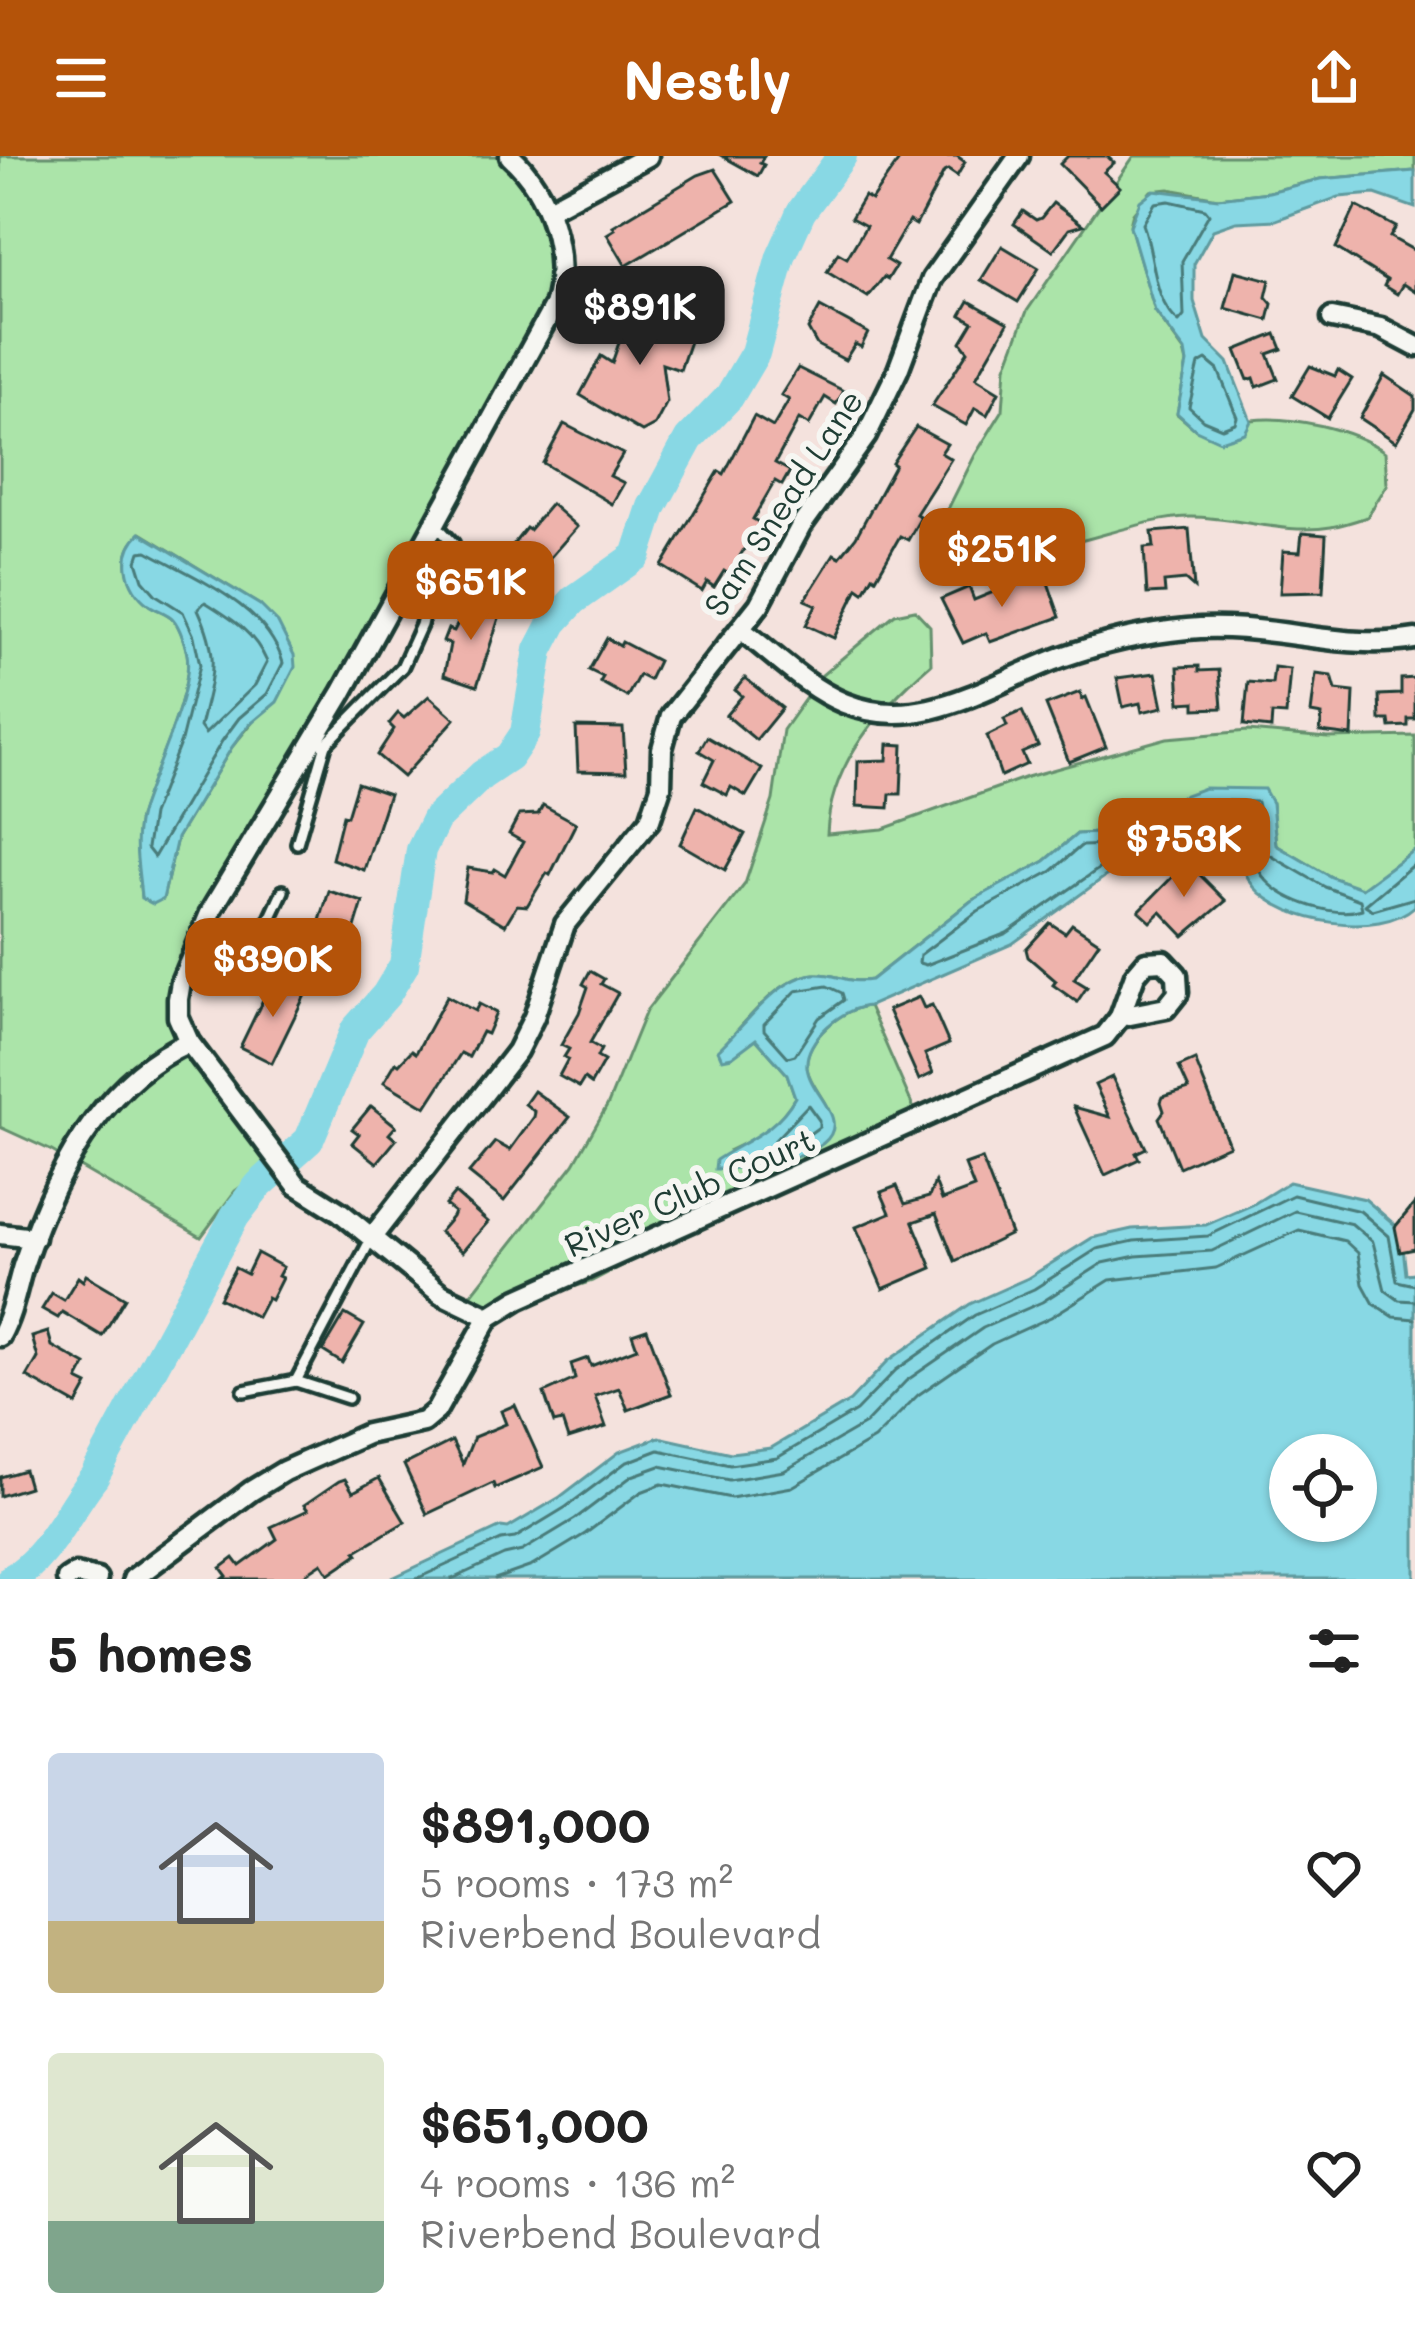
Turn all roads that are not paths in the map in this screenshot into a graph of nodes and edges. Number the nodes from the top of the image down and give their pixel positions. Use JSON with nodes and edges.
{"nodes":[{"id":1,"x":510,"y":156,"type":"edge"},
{"id":2,"x":648,"y":156,"type":"edge"},
{"id":3,"x":1019,"y":156,"type":"edge"},
{"id":4,"x":549,"y":208,"type":"junction"},
{"id":5,"x":1332,"y":318,"type":"dead end"},
{"id":6,"x":1415,"y":346,"type":"edge"},
{"id":7,"x":435,"y":524,"type":"junction"},
{"id":8,"x":740,"y":629,"type":"junction"},
{"id":9,"x":1415,"y":639,"type":"edge"},
{"id":10,"x":320,"y":742,"type":"junction"},
{"id":11,"x":297,"y":843,"type":"dead end"},
{"id":12,"x":283,"y":891,"type":"dead end"},
{"id":13,"x":200,"y":935,"type":"junction"},
{"id":14,"x":1120,"y":1017,"type":"dead end"},
{"id":15,"x":189,"y":1042,"type":"junction"},
{"id":16,"x":0,"y":1234,"type":"edge"},
{"id":17,"x":372,"y":1237,"type":"junction"},
{"id":18,"x":34,"y":1238,"type":"junction"},
{"id":19,"x":488,"y":1317,"type":"junction"},
{"id":20,"x":0,"y":1336,"type":"edge"},
{"id":21,"x":296,"y":1381,"type":"junction"},
{"id":22,"x":244,"y":1391,"type":"dead end"},
{"id":23,"x":348,"y":1398,"type":"dead end"},
{"id":24,"x":67,"y":1579,"type":"edge"},
{"id":25,"x":97,"y":1579,"type":"edge"},
{"id":26,"x":133,"y":1579,"type":"edge"}],
"edges":[{"from":1,"to":4,"type":"street"},
{"from":2,"to":4,"type":"street"},
{"from":3,"to":8,"type":"street","name":"Sam Snead Lane"},
{"from":4,"to":7,"type":"street"},
{"from":5,"to":6,"type":"street"},
{"from":7,"to":10,"type":"street"},
{"from":7,"to":10,"type":"lane"},
{"from":8,"to":9,"type":"street"},
{"from":8,"to":17,"type":"street","name":"Sam Snead Lane"},
{"from":10,"to":11,"type":"lane"},
{"from":10,"to":13,"type":"street"},
{"from":12,"to":13,"type":"lane"},
{"from":13,"to":15,"type":"street"},
{"from":14,"to":19,"type":"street","name":"River Club Court"},
{"from":15,"to":17,"type":"street"},
{"from":15,"to":18,"type":"street"},
{"from":16,"to":18,"type":"street"},
{"from":17,"to":19,"type":"street"},
{"from":17,"to":21,"type":"lane"},
{"from":18,"to":20,"type":"street"},
{"from":19,"to":26,"type":"street"},
{"from":21,"to":22,"type":"lane"},
{"from":21,"to":23,"type":"lane"},
{"from":24,"to":25,"type":"street"}]}
